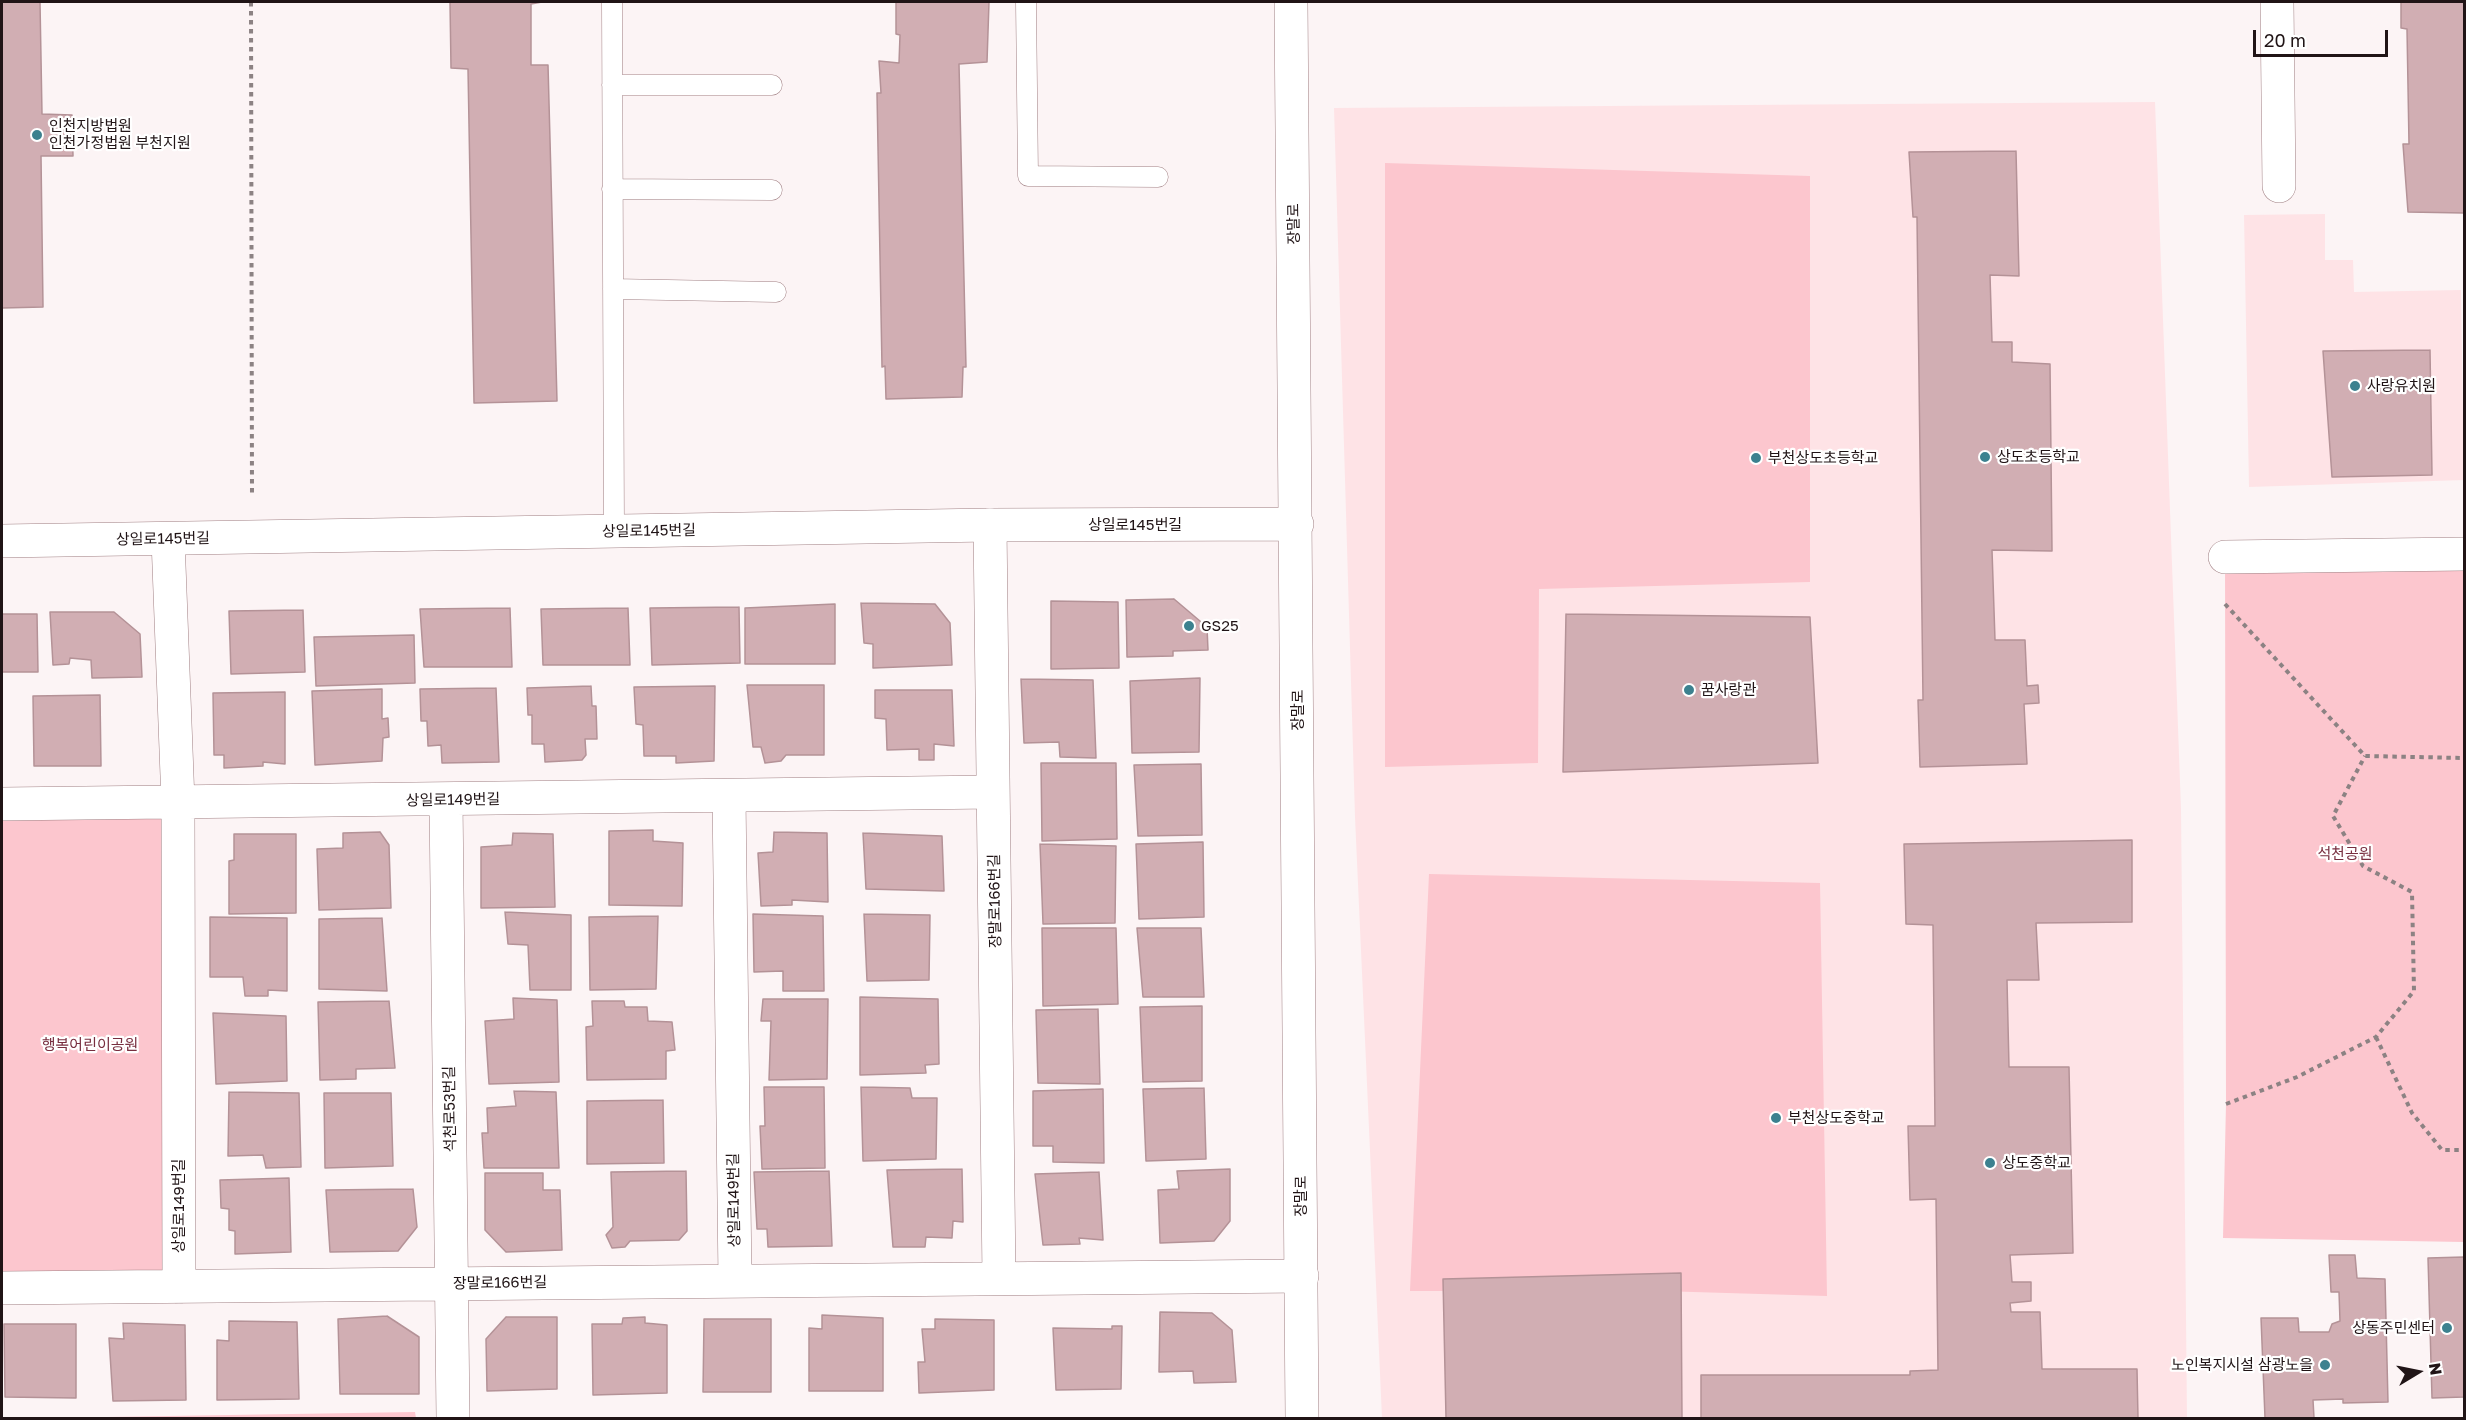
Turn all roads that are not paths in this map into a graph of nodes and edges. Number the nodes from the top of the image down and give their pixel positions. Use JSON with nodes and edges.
{"nodes":[{"id":1,"x":612,"y":2,"type":"edge"},
{"id":2,"x":1026,"y":2,"type":"edge"},
{"id":3,"x":1291,"y":2,"type":"edge"},
{"id":4,"x":2277,"y":2,"type":"edge"},
{"id":5,"x":612,"y":85,"type":"junction"},
{"id":6,"x":772,"y":85,"type":"dead end"},
{"id":7,"x":1158,"y":177,"type":"dead end"},
{"id":8,"x":2279,"y":186,"type":"dead end"},
{"id":9,"x":612,"y":189,"type":"junction"},
{"id":10,"x":772,"y":190,"type":"dead end"},
{"id":11,"x":613,"y":289,"type":"junction"},
{"id":12,"x":776,"y":291,"type":"dead end"},
{"id":13,"x":1297,"y":524,"type":"junction"},
{"id":14,"x":990,"y":525,"type":"junction"},
{"id":15,"x":614,"y":532,"type":"junction"},
{"id":16,"x":168,"y":539,"type":"junction"},
{"id":17,"x":2,"y":541,"type":"edge"},
{"id":18,"x":2464,"y":554,"type":"edge"},
{"id":19,"x":2225,"y":557,"type":"dead end"},
{"id":20,"x":993,"y":792,"type":"junction"},
{"id":21,"x":729,"y":796,"type":"junction"},
{"id":22,"x":446,"y":800,"type":"junction"},
{"id":23,"x":178,"y":802,"type":"junction"},
{"id":24,"x":2,"y":804,"type":"edge"},
{"id":25,"x":1302,"y":1276,"type":"junction"},
{"id":26,"x":999,"y":1277,"type":"junction"},
{"id":27,"x":735,"y":1280,"type":"junction"},
{"id":28,"x":451,"y":1284,"type":"junction"},
{"id":29,"x":179,"y":1287,"type":"junction"},
{"id":30,"x":2,"y":1288,"type":"edge"},
{"id":31,"x":453,"y":1419,"type":"edge"},
{"id":32,"x":1302,"y":1419,"type":"edge"}],
"edges":[{"from":1,"to":5,"type":"lane"},
{"from":2,"to":7,"type":"lane"},
{"from":3,"to":13,"type":"street","name":"장말로"},
{"from":4,"to":8,"type":"street"},
{"from":5,"to":6,"type":"lane"},
{"from":5,"to":9,"type":"lane"},
{"from":9,"to":10,"type":"lane"},
{"from":9,"to":11,"type":"lane"},
{"from":11,"to":12,"type":"lane"},
{"from":11,"to":15,"type":"lane"},
{"from":13,"to":14,"type":"street","name":"상일로145번길"},
{"from":13,"to":25,"type":"street","name":"장말로"},
{"from":14,"to":15,"type":"street","name":"상일로145번길"},
{"from":14,"to":20,"type":"street","name":"장말로166번길"},
{"from":15,"to":16,"type":"street","name":"상일로145번길"},
{"from":16,"to":17,"type":"street","name":"상일로145번길"},
{"from":16,"to":23,"type":"street"},
{"from":18,"to":19,"type":"street"},
{"from":20,"to":21,"type":"street","name":"상일로149번길"},
{"from":20,"to":26,"type":"street","name":"장말로166번길"},
{"from":21,"to":22,"type":"street","name":"상일로149번길"},
{"from":21,"to":27,"type":"street","name":"상일로149번길"},
{"from":22,"to":23,"type":"street","name":"상일로149번길"},
{"from":22,"to":28,"type":"street","name":"석천로53번길"},
{"from":23,"to":24,"type":"street","name":"상일로149번길"},
{"from":23,"to":29,"type":"street","name":"상일로149번길"},
{"from":25,"to":26,"type":"street","name":"장말로166번길"},
{"from":25,"to":32,"type":"street","name":"장말로"},
{"from":26,"to":27,"type":"street","name":"장말로166번길"},
{"from":27,"to":28,"type":"street","name":"장말로166번길"},
{"from":28,"to":29,"type":"street","name":"장말로166번길"},
{"from":28,"to":31,"type":"street","name":"석천로53번길"},
{"from":29,"to":30,"type":"street","name":"장말로166번길"}]}
